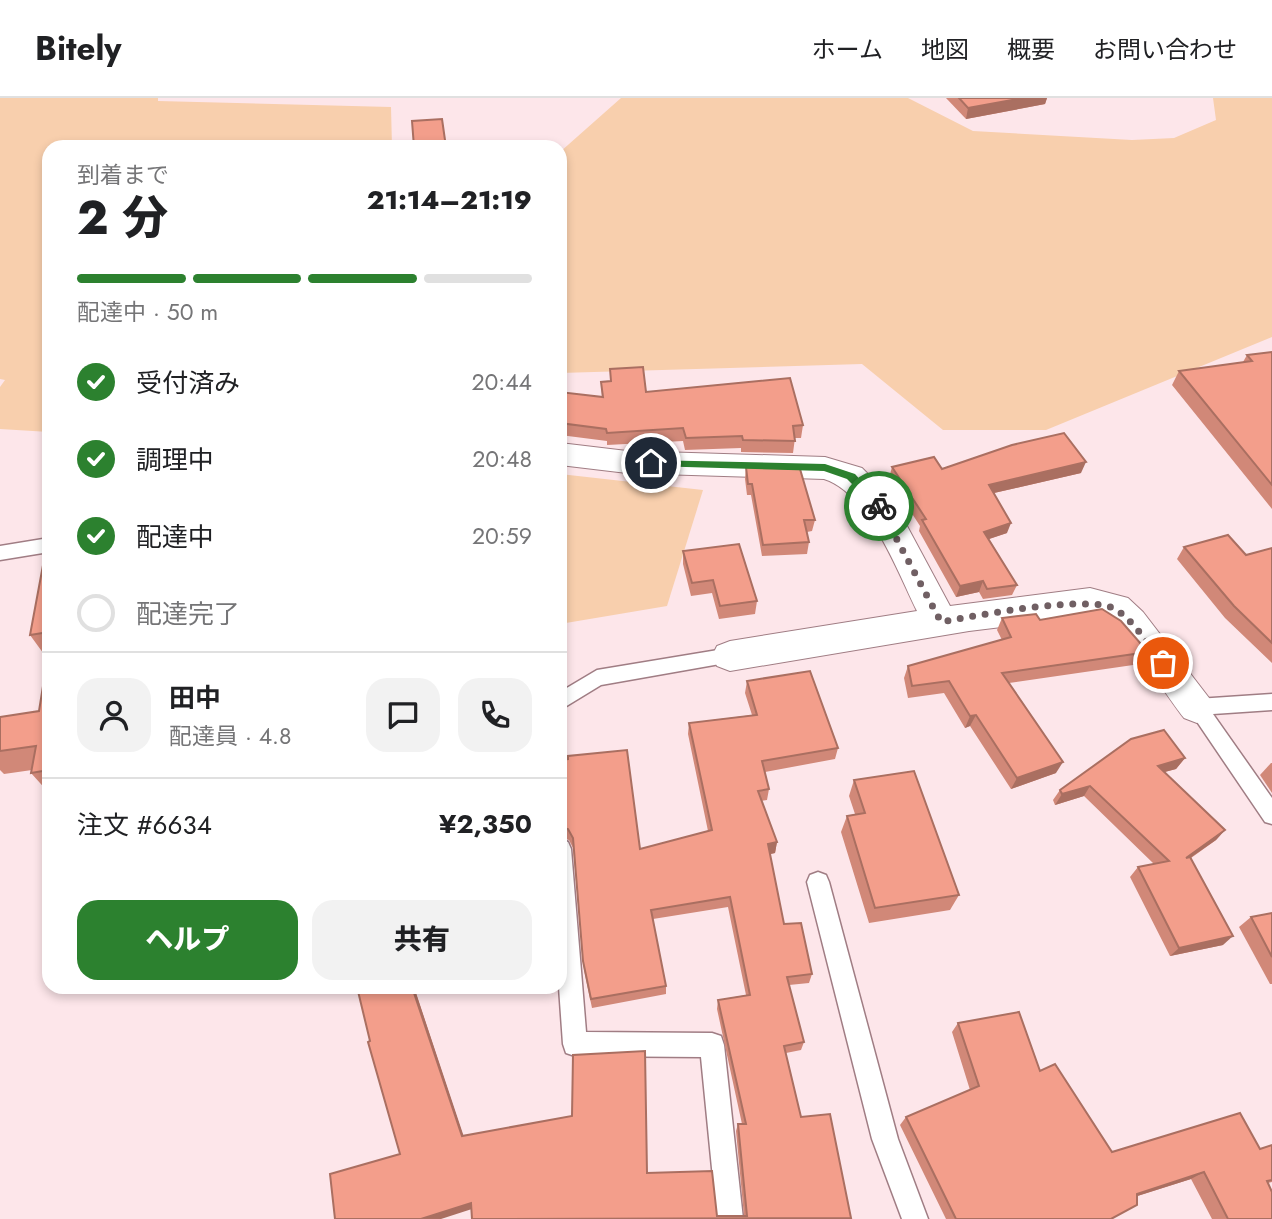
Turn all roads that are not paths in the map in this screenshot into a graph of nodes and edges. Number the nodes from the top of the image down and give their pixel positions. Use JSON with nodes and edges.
{"nodes":[{"id":1,"x":567,"y":455,"type":"edge"},
{"id":2,"x":42,"y":546,"type":"edge"},
{"id":3,"x":0,"y":552,"type":"edge"},
{"id":4,"x":941,"y":622,"type":"junction"},
{"id":5,"x":730,"y":656,"type":"joint"},
{"id":6,"x":567,"y":697,"type":"edge"},
{"id":7,"x":1272,"y":702,"type":"edge"},
{"id":8,"x":1197,"y":707,"type":"junction"},
{"id":9,"x":1272,"y":815,"type":"edge"},
{"id":10,"x":818,"y":882,"type":"dead end"},
{"id":11,"x":567,"y":940,"type":"edge"},
{"id":12,"x":730,"y":1219,"type":"edge"},
{"id":13,"x":915,"y":1219,"type":"edge"}],
"edges":[{"from":1,"to":4,"type":"street"},
{"from":2,"to":3,"type":"lane"},
{"from":4,"to":5,"type":"street"},
{"from":4,"to":8,"type":"street"},
{"from":5,"to":6,"type":"lane"},
{"from":7,"to":8,"type":"lane"},
{"from":8,"to":9,"type":"lane"},
{"from":10,"to":13,"type":"lane"},
{"from":11,"to":12,"type":"lane"}]}
